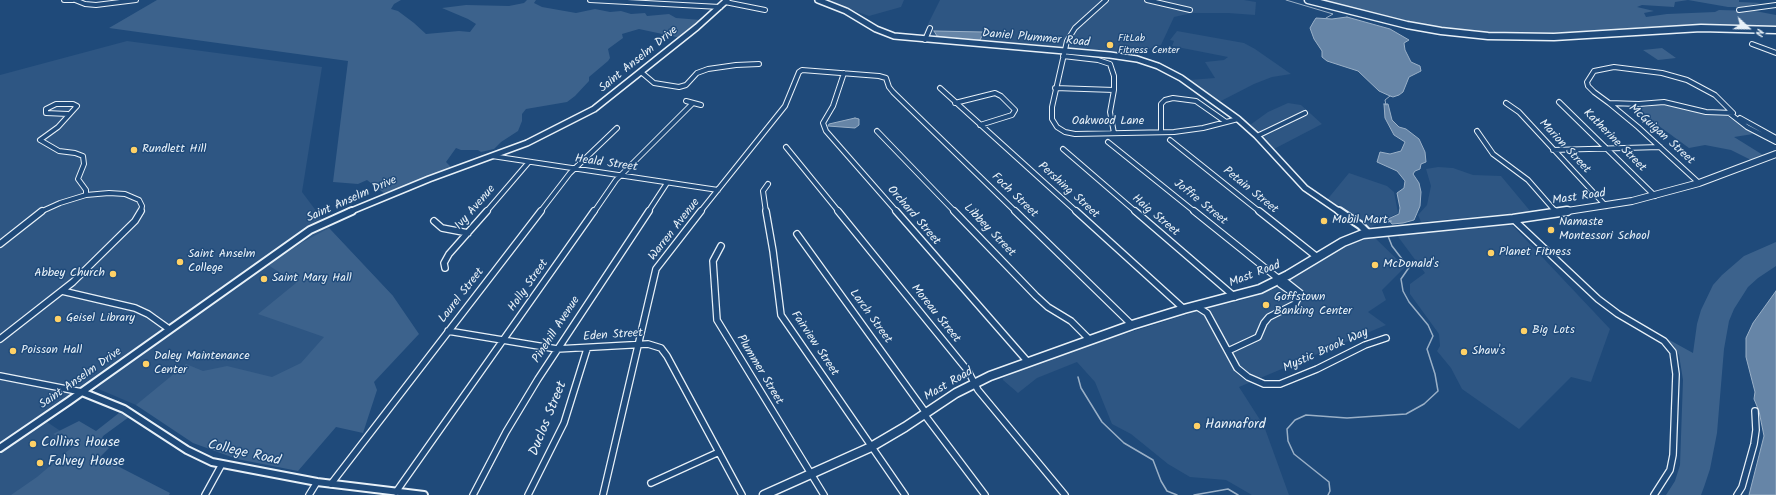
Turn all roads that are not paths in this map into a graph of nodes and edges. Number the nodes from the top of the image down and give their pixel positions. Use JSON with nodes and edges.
{"nodes":[{"id":1,"x":64,"y":0,"type":"edge"},
{"id":2,"x":74,"y":0,"type":"edge"},
{"id":3,"x":136,"y":0,"type":"edge"},
{"id":4,"x":590,"y":0,"type":"edge"},
{"id":5,"x":818,"y":0,"type":"edge"},
{"id":6,"x":1106,"y":0,"type":"edge"},
{"id":7,"x":1147,"y":0,"type":"edge"},
{"id":8,"x":1308,"y":0,"type":"edge"},
{"id":9,"x":726,"y":1,"type":"edge"},
{"id":10,"x":1776,"y":5,"type":"edge"},
{"id":11,"x":720,"y":7,"type":"junction"},
{"id":12,"x":765,"y":10,"type":"dead end"},
{"id":13,"x":1190,"y":10,"type":"dead end"},
{"id":14,"x":1739,"y":10,"type":"dead end"},
{"id":15,"x":930,"y":28,"type":"dead end"},
{"id":16,"x":1776,"y":31,"type":"edge"},
{"id":17,"x":925,"y":40,"type":"junction"},
{"id":18,"x":1752,"y":44,"type":"dead end"},
{"id":19,"x":1776,"y":53,"type":"edge"},
{"id":20,"x":1064,"y":54,"type":"junction"},
{"id":21,"x":759,"y":64,"type":"dead end"},
{"id":22,"x":641,"y":72,"type":"junction"},
{"id":23,"x":844,"y":73,"type":"junction"},
{"id":24,"x":940,"y":88,"type":"dead end"},
{"id":25,"x":1055,"y":88,"type":"junction"},
{"id":26,"x":1114,"y":90,"type":"junction"},
{"id":27,"x":686,"y":101,"type":"dead end"},
{"id":28,"x":955,"y":102,"type":"junction"},
{"id":29,"x":1559,"y":102,"type":"dead end"},
{"id":30,"x":693,"y":103,"type":"junction"},
{"id":31,"x":1506,"y":103,"type":"dead end"},
{"id":32,"x":1609,"y":103,"type":"junction"},
{"id":33,"x":701,"y":105,"type":"dead end"},
{"id":34,"x":1305,"y":113,"type":"dead end"},
{"id":35,"x":1731,"y":113,"type":"junction"},
{"id":36,"x":68,"y":114,"type":"junction"},
{"id":37,"x":1238,"y":119,"type":"junction"},
{"id":38,"x":1226,"y":122,"type":"junction"},
{"id":39,"x":980,"y":125,"type":"junction"},
{"id":40,"x":617,"y":128,"type":"dead end"},
{"id":41,"x":877,"y":131,"type":"dead end"},
{"id":42,"x":1477,"y":131,"type":"dead end"},
{"id":43,"x":1161,"y":132,"type":"junction"},
{"id":44,"x":1114,"y":133,"type":"junction"},
{"id":45,"x":1257,"y":136,"type":"junction"},
{"id":46,"x":1776,"y":138,"type":"edge"},
{"id":47,"x":1170,"y":140,"type":"dead end"},
{"id":48,"x":1108,"y":142,"type":"dead end"},
{"id":49,"x":1776,"y":142,"type":"edge"},
{"id":50,"x":786,"y":147,"type":"dead end"},
{"id":51,"x":1660,"y":147,"type":"junction"},
{"id":52,"x":1607,"y":148,"type":"junction"},
{"id":53,"x":1063,"y":149,"type":"dead end"},
{"id":54,"x":1553,"y":150,"type":"junction"},
{"id":55,"x":492,"y":156,"type":"junction"},
{"id":56,"x":1775,"y":156,"type":"edge"},
{"id":57,"x":528,"y":163,"type":"junction"},
{"id":58,"x":573,"y":169,"type":"junction"},
{"id":59,"x":620,"y":176,"type":"junction"},
{"id":60,"x":667,"y":182,"type":"junction"},
{"id":61,"x":1699,"y":183,"type":"junction"},
{"id":62,"x":768,"y":184,"type":"dead end"},
{"id":63,"x":718,"y":190,"type":"junction"},
{"id":64,"x":86,"y":195,"type":"junction"},
{"id":65,"x":1655,"y":196,"type":"junction"},
{"id":66,"x":1606,"y":206,"type":"junction"},
{"id":67,"x":1557,"y":213,"type":"junction"},
{"id":68,"x":1513,"y":219,"type":"junction"},
{"id":69,"x":434,"y":222,"type":"dead end"},
{"id":70,"x":468,"y":233,"type":"junction"},
{"id":71,"x":1368,"y":233,"type":"junction"},
{"id":72,"x":797,"y":234,"type":"dead end"},
{"id":73,"x":0,"y":244,"type":"edge"},
{"id":74,"x":721,"y":246,"type":"dead end"},
{"id":75,"x":1317,"y":257,"type":"junction"},
{"id":76,"x":446,"y":268,"type":"dead end"},
{"id":77,"x":1280,"y":280,"type":"junction"},
{"id":78,"x":62,"y":291,"type":"junction"},
{"id":79,"x":1235,"y":296,"type":"junction"},
{"id":80,"x":1297,"y":300,"type":"junction"},
{"id":81,"x":1195,"y":306,"type":"junction"},
{"id":82,"x":1184,"y":309,"type":"junction"},
{"id":83,"x":1132,"y":325,"type":"junction"},
{"id":84,"x":169,"y":329,"type":"junction"},
{"id":85,"x":448,"y":331,"type":"junction"},
{"id":86,"x":1386,"y":338,"type":"dead end"},
{"id":87,"x":0,"y":339,"type":"edge"},
{"id":88,"x":1090,"y":340,"type":"junction"},
{"id":89,"x":503,"y":341,"type":"junction"},
{"id":90,"x":637,"y":346,"type":"junction"},
{"id":91,"x":557,"y":349,"type":"junction"},
{"id":92,"x":587,"y":349,"type":"junction"},
{"id":93,"x":1228,"y":352,"type":"junction"},
{"id":94,"x":1028,"y":362,"type":"junction"},
{"id":95,"x":2,"y":378,"type":"edge"},
{"id":96,"x":974,"y":383,"type":"junction"},
{"id":97,"x":82,"y":392,"type":"junction"},
{"id":98,"x":1755,"y":411,"type":"dead end"},
{"id":99,"x":925,"y":414,"type":"junction"},
{"id":100,"x":872,"y":447,"type":"junction"},
{"id":101,"x":0,"y":448,"type":"edge"},
{"id":102,"x":719,"y":452,"type":"junction"},
{"id":103,"x":222,"y":464,"type":"junction"},
{"id":104,"x":812,"y":474,"type":"junction"},
{"id":105,"x":317,"y":482,"type":"junction"},
{"id":106,"x":651,"y":483,"type":"dead end"},
{"id":107,"x":331,"y":484,"type":"junction"},
{"id":108,"x":396,"y":492,"type":"junction"},
{"id":109,"x":205,"y":495,"type":"edge"},
{"id":110,"x":309,"y":495,"type":"edge"},
{"id":111,"x":424,"y":495,"type":"edge"},
{"id":112,"x":473,"y":495,"type":"edge"},
{"id":113,"x":528,"y":495,"type":"edge"},
{"id":114,"x":603,"y":495,"type":"edge"},
{"id":115,"x":742,"y":495,"type":"edge"},
{"id":116,"x":764,"y":495,"type":"edge"},
{"id":117,"x":824,"y":495,"type":"edge"},
{"id":118,"x":904,"y":495,"type":"edge"},
{"id":119,"x":985,"y":495,"type":"edge"},
{"id":120,"x":1065,"y":495,"type":"edge"},
{"id":121,"x":1654,"y":495,"type":"edge"},
{"id":122,"x":1737,"y":495,"type":"edge"}],
"edges":[{"from":1,"to":2,"type":"street"},
{"from":2,"to":3,"type":"street"},
{"from":4,"to":11,"type":"street"},
{"from":5,"to":17,"type":"street","name":"Daniel Plummer Road"},
{"from":6,"to":20,"type":"street","name":"Oakwood Lane"},
{"from":7,"to":13,"type":"street"},
{"from":8,"to":16,"type":"main road"},
{"from":9,"to":11,"type":"street","name":"Saint Anselm Drive"},
{"from":9,"to":12,"type":"street"},
{"from":10,"to":14,"type":"street"},
{"from":11,"to":22,"type":"street","name":"Saint Anselm Drive"},
{"from":15,"to":17,"type":"street"},
{"from":17,"to":20,"type":"street","name":"Daniel Plummer Road"},
{"from":18,"to":19,"type":"street"},
{"from":20,"to":25,"type":"street","name":"Oakwood Lane"},
{"from":20,"to":26,"type":"street"},
{"from":20,"to":37,"type":"street","name":"Daniel Plummer Road"},
{"from":21,"to":22,"type":"street"},
{"from":22,"to":55,"type":"street","name":"Saint Anselm Drive"},
{"from":23,"to":63,"type":"street","name":"Warren Avenue"},
{"from":23,"to":83,"type":"street","name":"Foch Street"},
{"from":23,"to":94,"type":"street","name":"Orchard Street"},
{"from":24,"to":28,"type":"street","name":"Pershing Street"},
{"from":25,"to":26,"type":"street"},
{"from":25,"to":44,"type":"street","name":"Oakwood Lane"},
{"from":26,"to":44,"type":"street"},
{"from":27,"to":30,"type":"street"},
{"from":28,"to":39,"type":"street","name":"Pershing Street"},
{"from":28,"to":39,"type":"street"},
{"from":29,"to":52,"type":"street","name":"Katherine Street"},
{"from":30,"to":33,"type":"street"},
{"from":30,"to":59,"type":"street","name":"Holly Street"},
{"from":31,"to":54,"type":"street","name":"Marion Street"},
{"from":32,"to":35,"type":"street"},
{"from":32,"to":35,"type":"street","name":"McGuigan Street"},
{"from":32,"to":51,"type":"street","name":"McGuigan Street"},
{"from":34,"to":45,"type":"street"},
{"from":35,"to":46,"type":"street"},
{"from":35,"to":49,"type":"street"},
{"from":36,"to":36,"type":"street"},
{"from":36,"to":64,"type":"street"},
{"from":37,"to":38,"type":"street","name":"Oakwood Lane"},
{"from":37,"to":45,"type":"street","name":"Daniel Plummer Road"},
{"from":38,"to":43,"type":"street","name":"Oakwood Lane"},
{"from":38,"to":43,"type":"street"},
{"from":39,"to":82,"type":"street","name":"Pershing Street"},
{"from":40,"to":58,"type":"street","name":"Laurel Street"},
{"from":41,"to":88,"type":"street","name":"Libbey Street"},
{"from":42,"to":67,"type":"street"},
{"from":43,"to":44,"type":"street","name":"Oakwood Lane"},
{"from":45,"to":71,"type":"street","name":"Daniel Plummer Road"},
{"from":47,"to":75,"type":"street","name":"Petain Street"},
{"from":48,"to":77,"type":"street","name":"Joffre Street"},
{"from":50,"to":96,"type":"street","name":"Moreau Street"},
{"from":51,"to":52,"type":"street"},
{"from":51,"to":61,"type":"street","name":"McGuigan Street"},
{"from":52,"to":54,"type":"street"},
{"from":52,"to":65,"type":"street","name":"Katherine Street"},
{"from":53,"to":79,"type":"street","name":"Haig Street"},
{"from":54,"to":66,"type":"street","name":"Marion Street"},
{"from":55,"to":57,"type":"street","name":"Heald Street"},
{"from":55,"to":84,"type":"street","name":"Saint Anselm Drive"},
{"from":56,"to":61,"type":"main road","name":"Mast Road"},
{"from":57,"to":58,"type":"street","name":"Heald Street"},
{"from":57,"to":70,"type":"street","name":"Ivy Avenue"},
{"from":58,"to":59,"type":"street","name":"Heald Street"},
{"from":58,"to":85,"type":"street","name":"Laurel Street"},
{"from":59,"to":60,"type":"street","name":"Heald Street"},
{"from":59,"to":89,"type":"street","name":"Holly Street"},
{"from":60,"to":63,"type":"street","name":"Heald Street"},
{"from":60,"to":91,"type":"street","name":"Pinehill Avenue"},
{"from":61,"to":65,"type":"main road","name":"Mast Road"},
{"from":62,"to":100,"type":"street","name":"Fairview Street"},
{"from":63,"to":90,"type":"street","name":"Warren Avenue"},
{"from":64,"to":73,"type":"street"},
{"from":64,"to":78,"type":"street"},
{"from":65,"to":66,"type":"main road","name":"Mast Road"},
{"from":66,"to":67,"type":"main road","name":"Mast Road"},
{"from":67,"to":68,"type":"main road","name":"Mast Road"},
{"from":68,"to":71,"type":"main road","name":"Mast Road"},
{"from":68,"to":121,"type":"street"},
{"from":69,"to":70,"type":"street"},
{"from":70,"to":76,"type":"street","name":"Ivy Avenue"},
{"from":71,"to":75,"type":"main road","name":"Mast Road"},
{"from":72,"to":99,"type":"street","name":"Larch Street"},
{"from":74,"to":104,"type":"street","name":"Plummer Street"},
{"from":75,"to":77,"type":"main road","name":"Mast Road"},
{"from":77,"to":79,"type":"main road","name":"Mast Road"},
{"from":77,"to":80,"type":"street"},
{"from":77,"to":80,"type":"street"},
{"from":78,"to":84,"type":"street"},
{"from":78,"to":87,"type":"street"},
{"from":79,"to":81,"type":"main road","name":"Mast Road"},
{"from":80,"to":93,"type":"street"},
{"from":81,"to":82,"type":"main road","name":"Mast Road"},
{"from":81,"to":93,"type":"street","name":"Mystic Brook Way"},
{"from":82,"to":83,"type":"main road","name":"Mast Road"},
{"from":83,"to":88,"type":"main road","name":"Mast Road"},
{"from":84,"to":97,"type":"street","name":"Saint Anselm Drive"},
{"from":85,"to":89,"type":"street","name":"Eden Street"},
{"from":85,"to":107,"type":"street","name":"Laurel Street"},
{"from":86,"to":93,"type":"street","name":"Mystic Brook Way"},
{"from":88,"to":94,"type":"main road","name":"Mast Road"},
{"from":89,"to":91,"type":"street","name":"Eden Street"},
{"from":89,"to":108,"type":"street","name":"Holly Street"},
{"from":90,"to":92,"type":"street","name":"Eden Street"},
{"from":90,"to":102,"type":"street","name":"Eden Street"},
{"from":90,"to":114,"type":"street","name":"Warren Avenue"},
{"from":91,"to":92,"type":"street","name":"Eden Street"},
{"from":91,"to":112,"type":"street","name":"Pinehill Avenue"},
{"from":92,"to":113,"type":"street","name":"Duclos Street"},
{"from":94,"to":96,"type":"main road","name":"Mast Road"},
{"from":95,"to":97,"type":"street","name":"College Road"},
{"from":96,"to":99,"type":"main road","name":"Mast Road"},
{"from":96,"to":120,"type":"street","name":"Moreau Street"},
{"from":97,"to":101,"type":"street","name":"Saint Anselm Drive"},
{"from":97,"to":103,"type":"street","name":"College Road"},
{"from":98,"to":122,"type":"street"},
{"from":99,"to":100,"type":"main road","name":"Mast Road"},
{"from":99,"to":119,"type":"street","name":"Larch Street"},
{"from":100,"to":104,"type":"main road","name":"Mast Road"},
{"from":100,"to":118,"type":"street","name":"Fairview Street"},
{"from":102,"to":106,"type":"street"},
{"from":102,"to":115,"type":"street","name":"Eden Street"},
{"from":103,"to":105,"type":"street","name":"College Road"},
{"from":103,"to":109,"type":"street"},
{"from":104,"to":116,"type":"main road","name":"Mast Road"},
{"from":104,"to":117,"type":"street","name":"Plummer Street"},
{"from":105,"to":107,"type":"street","name":"College Road"},
{"from":105,"to":110,"type":"street"},
{"from":107,"to":108,"type":"street","name":"College Road"},
{"from":108,"to":111,"type":"street","name":"College Road"}]}
